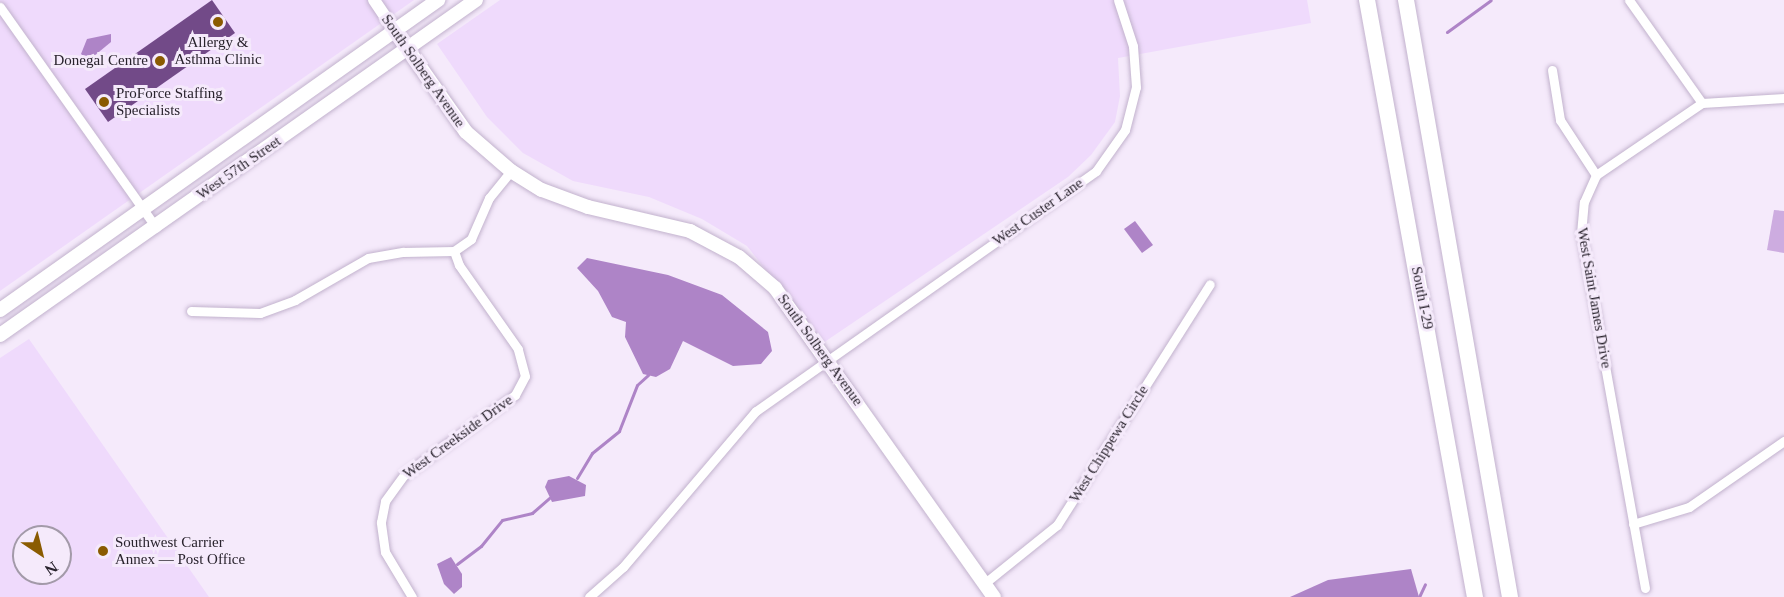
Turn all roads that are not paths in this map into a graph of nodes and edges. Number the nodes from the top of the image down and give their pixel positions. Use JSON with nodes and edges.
{"nodes":[{"id":1,"x":374,"y":0,"type":"edge"},
{"id":2,"x":438,"y":0,"type":"edge"},
{"id":3,"x":476,"y":0,"type":"edge"},
{"id":4,"x":1118,"y":0,"type":"edge"},
{"id":5,"x":1367,"y":0,"type":"edge"},
{"id":6,"x":1406,"y":0,"type":"edge"},
{"id":7,"x":1629,"y":0,"type":"edge"},
{"id":8,"x":0,"y":7,"type":"edge"},
{"id":9,"x":395,"y":31,"type":"junction"},
{"id":10,"x":408,"y":49,"type":"junction"},
{"id":11,"x":1552,"y":70,"type":"dead end"},
{"id":12,"x":1784,"y":98,"type":"edge"},
{"id":13,"x":1702,"y":103,"type":"junction"},
{"id":14,"x":511,"y":171,"type":"junction"},
{"id":15,"x":1596,"y":175,"type":"junction"},
{"id":16,"x":143,"y":209,"type":"junction"},
{"id":17,"x":156,"y":227,"type":"junction"},
{"id":18,"x":454,"y":251,"type":"junction"},
{"id":19,"x":1210,"y":284,"type":"dead end"},
{"id":20,"x":0,"y":310,"type":"edge"},
{"id":21,"x":191,"y":311,"type":"dead end"},
{"id":22,"x":0,"y":335,"type":"edge"},
{"id":23,"x":829,"y":360,"type":"junction"},
{"id":24,"x":1784,"y":441,"type":"edge"},
{"id":25,"x":1633,"y":524,"type":"junction"},
{"id":26,"x":985,"y":583,"type":"junction"},
{"id":27,"x":1646,"y":588,"type":"dead end"},
{"id":28,"x":412,"y":597,"type":"edge"},
{"id":29,"x":589,"y":597,"type":"edge"},
{"id":30,"x":994,"y":597,"type":"edge"},
{"id":31,"x":1475,"y":597,"type":"edge"},
{"id":32,"x":1510,"y":597,"type":"edge"}],
"edges":[{"from":1,"to":9,"type":"street","name":"South Solberg Avenue"},
{"from":2,"to":9,"type":"main road","name":"West 57th Street"},
{"from":3,"to":10,"type":"main road","name":"West 57th Street"},
{"from":4,"to":23,"type":"street","name":"West Custer Lane"},
{"from":5,"to":31,"type":"highway","name":"South I-29"},
{"from":6,"to":32,"type":"highway"},
{"from":7,"to":13,"type":"street"},
{"from":8,"to":16,"type":"street"},
{"from":9,"to":10,"type":"main road","name":"South Solberg Avenue"},
{"from":9,"to":16,"type":"main road","name":"West 57th Street"},
{"from":10,"to":14,"type":"main road","name":"South Solberg Avenue"},
{"from":10,"to":17,"type":"main road","name":"West 57th Street"},
{"from":11,"to":15,"type":"street"},
{"from":12,"to":13,"type":"street"},
{"from":13,"to":15,"type":"street"},
{"from":14,"to":18,"type":"street"},
{"from":14,"to":23,"type":"main road","name":"South Solberg Avenue"},
{"from":15,"to":25,"type":"street","name":"West Saint James Drive"},
{"from":16,"to":17,"type":"street"},
{"from":16,"to":20,"type":"main road","name":"West 57th Street"},
{"from":17,"to":22,"type":"main road","name":"West 57th Street"},
{"from":18,"to":21,"type":"street"},
{"from":18,"to":28,"type":"street","name":"West Creekside Drive"},
{"from":19,"to":26,"type":"street","name":"West Chippewa Circle"},
{"from":23,"to":26,"type":"main road","name":"South Solberg Avenue"},
{"from":23,"to":29,"type":"street"},
{"from":24,"to":25,"type":"street"},
{"from":25,"to":27,"type":"street","name":"West Saint James Drive"},
{"from":26,"to":30,"type":"main road","name":"South Solberg Avenue"}]}
